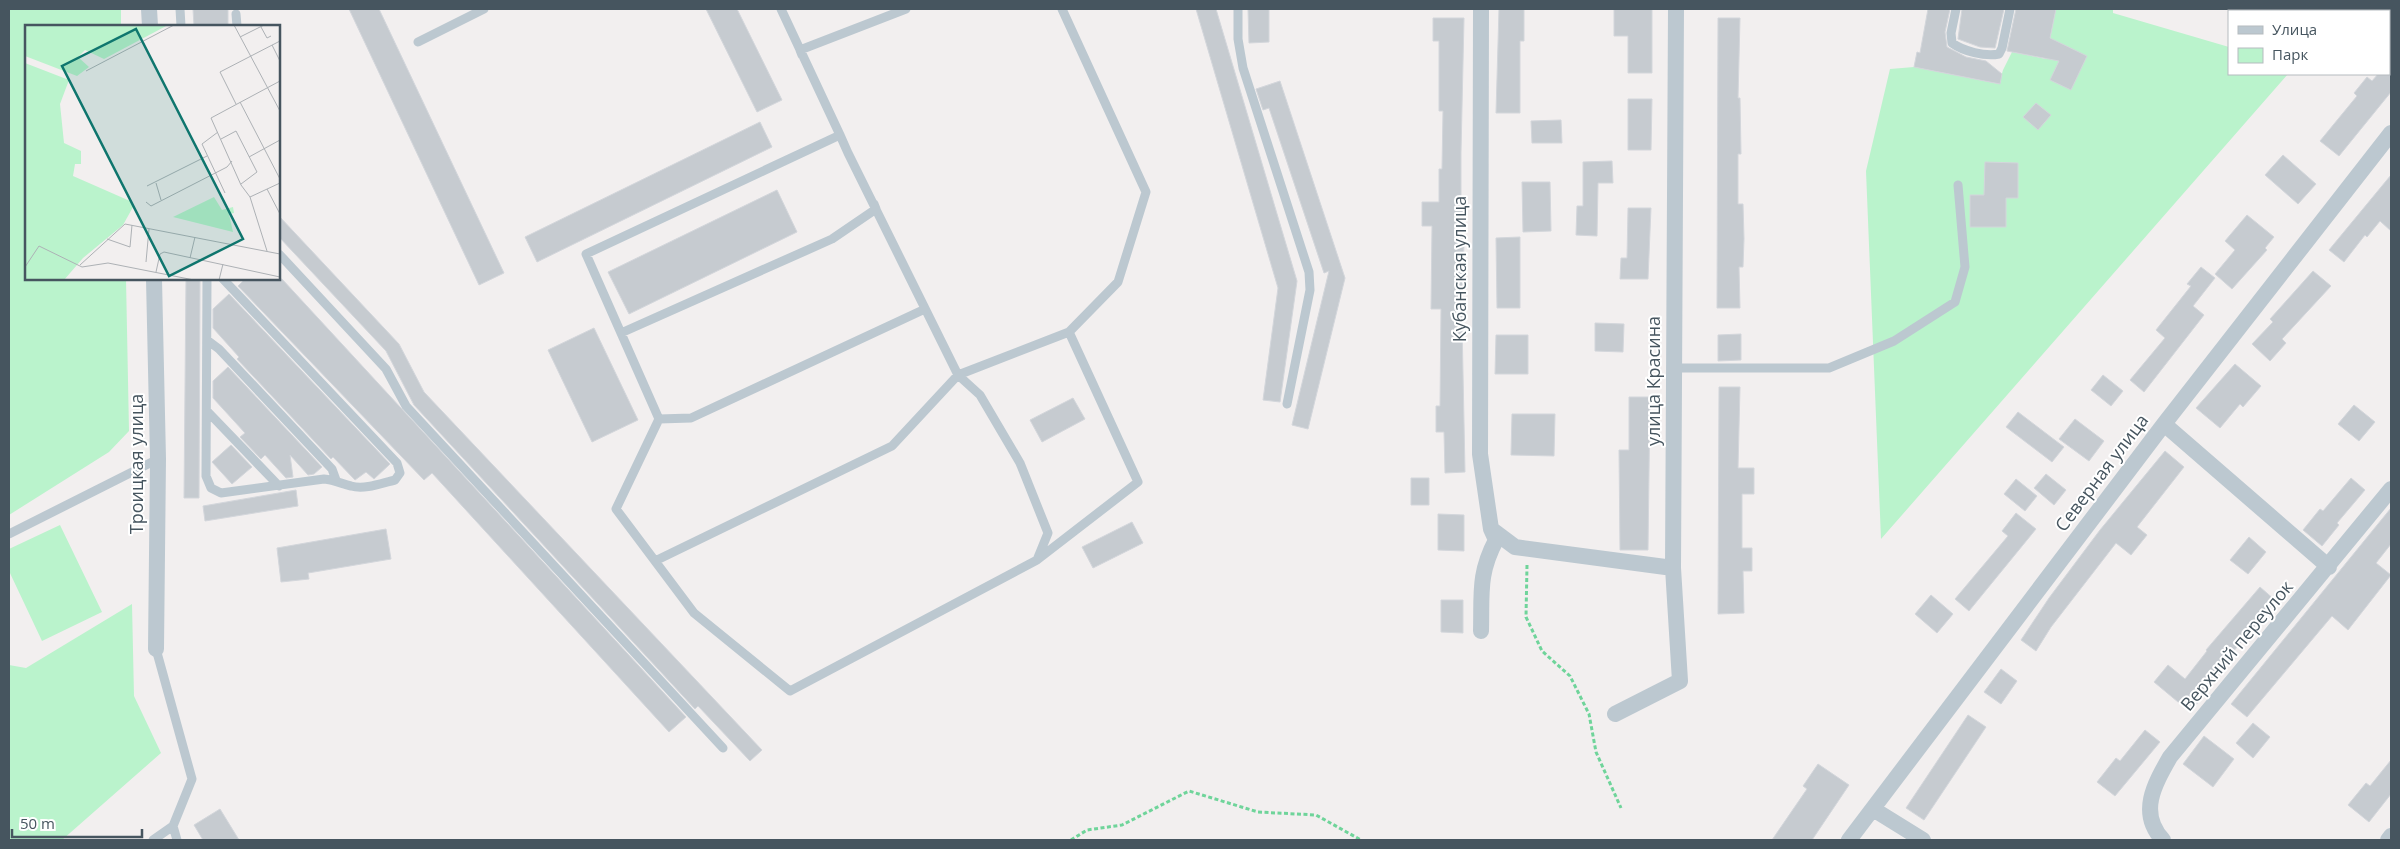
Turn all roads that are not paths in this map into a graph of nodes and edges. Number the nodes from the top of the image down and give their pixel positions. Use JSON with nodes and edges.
{"nodes":[{"id":1,"x":149,"y":9,"type":"edge"},
{"id":2,"x":180,"y":9,"type":"edge"},
{"id":3,"x":484,"y":9,"type":"edge"},
{"id":4,"x":781,"y":9,"type":"edge"},
{"id":5,"x":906,"y":9,"type":"edge"},
{"id":6,"x":1062,"y":9,"type":"edge"},
{"id":7,"x":1238,"y":9,"type":"edge"},
{"id":8,"x":1481,"y":9,"type":"edge"},
{"id":9,"x":1676,"y":9,"type":"edge"},
{"id":10,"x":1956,"y":9,"type":"edge"},
{"id":11,"x":2010,"y":9,"type":"edge"},
{"id":12,"x":236,"y":14,"type":"dead end"},
{"id":13,"x":150,"y":25,"type":"edge"},
{"id":14,"x":181,"y":25,"type":"edge"},
{"id":15,"x":237,"y":25,"type":"edge"},
{"id":16,"x":418,"y":42,"type":"dead end"},
{"id":17,"x":800,"y":50,"type":"junction"},
{"id":18,"x":2391,"y":133,"type":"edge"},
{"id":19,"x":840,"y":136,"type":"junction"},
{"id":20,"x":1958,"y":185,"type":"dead end"},
{"id":21,"x":876,"y":209,"type":"junction"},
{"id":22,"x":280,"y":255,"type":"edge"},
{"id":23,"x":154,"y":280,"type":"edge"},
{"id":24,"x":208,"y":280,"type":"edge"},
{"id":25,"x":224,"y":280,"type":"edge"},
{"id":26,"x":925,"y":309,"type":"junction"},
{"id":27,"x":1069,"y":332,"type":"junction"},
{"id":28,"x":621,"y":333,"type":"junction"},
{"id":29,"x":207,"y":340,"type":"junction"},
{"id":30,"x":1674,"y":368,"type":"junction"},
{"id":31,"x":958,"y":375,"type":"junction"},
{"id":32,"x":1287,"y":404,"type":"dead end"},
{"id":33,"x":207,"y":411,"type":"junction"},
{"id":34,"x":659,"y":419,"type":"junction"},
{"id":35,"x":2164,"y":424,"type":"junction"},
{"id":36,"x":158,"y":459,"type":"junction"},
{"id":37,"x":336,"y":480,"type":"junction"},
{"id":38,"x":278,"y":486,"type":"junction"},
{"id":39,"x":2391,"y":489,"type":"edge"},
{"id":40,"x":1492,"y":529,"type":"junction"},
{"id":41,"x":9,"y":534,"type":"edge"},
{"id":42,"x":1037,"y":560,"type":"junction"},
{"id":43,"x":655,"y":561,"type":"junction"},
{"id":44,"x":2329,"y":567,"type":"junction"},
{"id":45,"x":1673,"y":568,"type":"junction"},
{"id":46,"x":1481,"y":631,"type":"dead end"},
{"id":47,"x":156,"y":649,"type":"joint"},
{"id":48,"x":1615,"y":714,"type":"dead end"},
{"id":49,"x":723,"y":748,"type":"dead end"},
{"id":50,"x":1873,"y":810,"type":"junction"},
{"id":51,"x":173,"y":826,"type":"junction"},
{"id":52,"x":2391,"y":836,"type":"edge"},
{"id":53,"x":153,"y":840,"type":"edge"},
{"id":54,"x":177,"y":840,"type":"edge"},
{"id":55,"x":1849,"y":840,"type":"edge"},
{"id":56,"x":1923,"y":840,"type":"edge"},
{"id":57,"x":2163,"y":840,"type":"edge"},
{"id":58,"x":2388,"y":840,"type":"edge"}],
"edges":[{"from":1,"to":13,"type":"street"},
{"from":2,"to":14,"type":"lane"},
{"from":3,"to":16,"type":"lane"},
{"from":4,"to":17,"type":"lane"},
{"from":5,"to":17,"type":"lane"},
{"from":6,"to":27,"type":"lane"},
{"from":7,"to":32,"type":"lane"},
{"from":8,"to":40,"type":"street","name":"Кубанская улица"},
{"from":9,"to":30,"type":"street","name":"улица Красина"},
{"from":10,"to":11,"type":"lane"},
{"from":12,"to":15,"type":"lane"},
{"from":17,"to":19,"type":"lane"},
{"from":17,"to":21,"type":"lane"},
{"from":18,"to":35,"type":"street","name":"Северная улица"},
{"from":19,"to":21,"type":"lane"},
{"from":19,"to":28,"type":"lane"},
{"from":20,"to":30,"type":"lane"},
{"from":21,"to":26,"type":"lane"},
{"from":21,"to":28,"type":"lane"},
{"from":22,"to":49,"type":"lane"},
{"from":23,"to":36,"type":"street","name":"Троицкая улица"},
{"from":24,"to":29,"type":"lane"},
{"from":25,"to":37,"type":"lane"},
{"from":26,"to":31,"type":"lane"},
{"from":26,"to":34,"type":"lane"},
{"from":27,"to":31,"type":"lane"},
{"from":27,"to":42,"type":"lane"},
{"from":28,"to":34,"type":"lane"},
{"from":29,"to":33,"type":"lane"},
{"from":29,"to":37,"type":"lane"},
{"from":30,"to":45,"type":"street","name":"улица Красина"},
{"from":31,"to":42,"type":"lane"},
{"from":31,"to":43,"type":"lane"},
{"from":33,"to":38,"type":"lane"},
{"from":33,"to":38,"type":"lane"},
{"from":34,"to":43,"type":"lane"},
{"from":35,"to":44,"type":"street"},
{"from":35,"to":50,"type":"street","name":"Северная улица"},
{"from":36,"to":41,"type":"lane"},
{"from":36,"to":47,"type":"street","name":"Троицкая улица"},
{"from":37,"to":38,"type":"lane"},
{"from":39,"to":44,"type":"street","name":"Верхний переулок"},
{"from":40,"to":45,"type":"street"},
{"from":40,"to":46,"type":"street","name":"Кубанская улица"},
{"from":42,"to":43,"type":"lane"},
{"from":44,"to":57,"type":"street","name":"Верхний переулок"},
{"from":45,"to":48,"type":"street","name":"улица Красина"},
{"from":47,"to":51,"type":"lane"},
{"from":50,"to":55,"type":"street","name":"Северная улица"},
{"from":50,"to":56,"type":"street"},
{"from":51,"to":53,"type":"lane"},
{"from":51,"to":54,"type":"lane"},
{"from":52,"to":58,"type":"street"}]}
